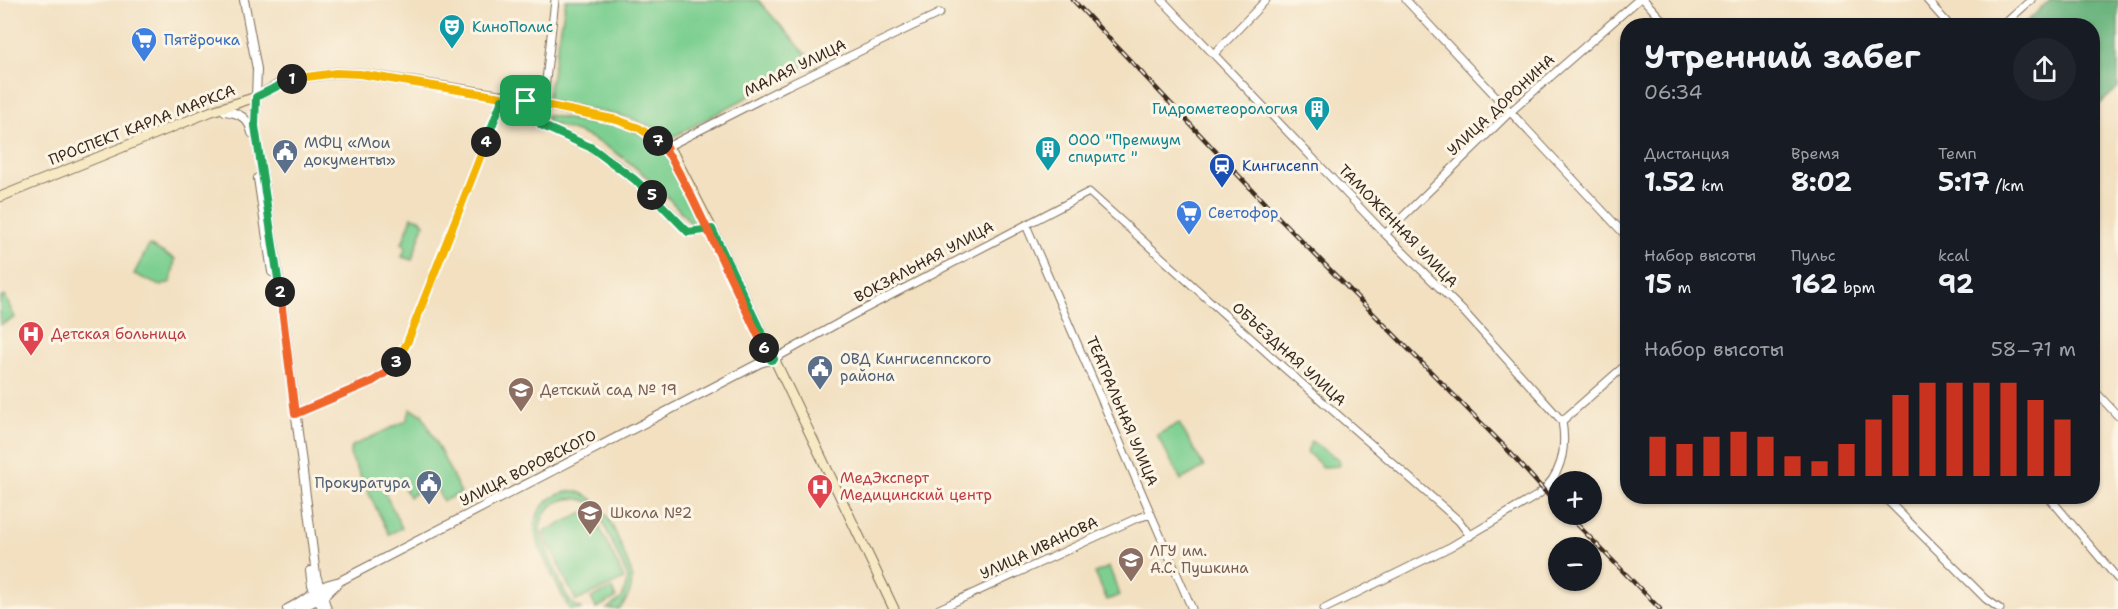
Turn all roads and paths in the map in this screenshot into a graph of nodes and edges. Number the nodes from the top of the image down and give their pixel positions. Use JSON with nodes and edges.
{"nodes":[{"id":1,"x":244,"y":0,"type":"edge"},
{"id":2,"x":555,"y":0,"type":"edge"},
{"id":3,"x":1162,"y":0,"type":"edge"},
{"id":4,"x":1266,"y":0,"type":"edge"},
{"id":5,"x":1406,"y":0,"type":"edge"},
{"id":6,"x":1638,"y":0,"type":"edge"},
{"id":7,"x":1644,"y":0,"type":"edge"},
{"id":8,"x":1927,"y":0,"type":"edge"},
{"id":9,"x":2031,"y":0,"type":"edge"},
{"id":10,"x":940,"y":13,"type":"dead end"},
{"id":11,"x":1661,"y":18,"type":"edge"},
{"id":12,"x":1943,"y":18,"type":"edge"},
{"id":13,"x":2011,"y":18,"type":"edge"},
{"id":14,"x":1214,"y":54,"type":"junction"},
{"id":15,"x":503,"y":98,"type":"junction"},
{"id":16,"x":256,"y":99,"type":"junction"},
{"id":17,"x":543,"y":106,"type":"junction"},
{"id":18,"x":225,"y":111,"type":"junction"},
{"id":19,"x":1509,"y":113,"type":"junction"},
{"id":20,"x":665,"y":148,"type":"junction"},
{"id":21,"x":1089,"y":192,"type":"joint"},
{"id":22,"x":0,"y":199,"type":"edge"},
{"id":23,"x":1026,"y":225,"type":"junction"},
{"id":24,"x":710,"y":230,"type":"junction"},
{"id":25,"x":1620,"y":230,"type":"edge"},
{"id":26,"x":1385,"y":234,"type":"junction"},
{"id":27,"x":772,"y":360,"type":"junction"},
{"id":28,"x":1620,"y":370,"type":"edge"},
{"id":29,"x":2100,"y":397,"type":"edge"},
{"id":30,"x":295,"y":414,"type":"junction"},
{"id":31,"x":2118,"y":416,"type":"edge"},
{"id":32,"x":1562,"y":421,"type":"junction"},
{"id":33,"x":1891,"y":504,"type":"edge"},
{"id":34,"x":2055,"y":504,"type":"edge"},
{"id":35,"x":1151,"y":514,"type":"junction"},
{"id":36,"x":1470,"y":536,"type":"junction"},
{"id":37,"x":2118,"y":579,"type":"edge"},
{"id":38,"x":318,"y":593,"type":"junction"},
{"id":39,"x":287,"y":609,"type":"edge"},
{"id":40,"x":299,"y":609,"type":"edge"},
{"id":41,"x":322,"y":609,"type":"edge"},
{"id":42,"x":327,"y":609,"type":"edge"},
{"id":43,"x":892,"y":609,"type":"edge"},
{"id":44,"x":939,"y":609,"type":"edge"},
{"id":45,"x":1192,"y":609,"type":"edge"},
{"id":46,"x":1324,"y":609,"type":"edge"},
{"id":47,"x":2000,"y":609,"type":"edge"}],
"edges":[{"from":1,"to":16,"type":"street"},
{"from":2,"to":17,"type":"street"},
{"from":3,"to":14,"type":"street","name":"ТАМОЖЕННАЯ УЛИЦА"},
{"from":4,"to":14,"type":"street"},
{"from":5,"to":19,"type":"street"},
{"from":6,"to":19,"type":"street","name":"УЛИЦА ДОРОНИНА"},
{"from":7,"to":11,"type":"street"},
{"from":8,"to":12,"type":"street"},
{"from":9,"to":13,"type":"street"},
{"from":10,"to":20,"type":"street","name":"МАЛАЯ УЛИЦА"},
{"from":14,"to":26,"type":"street","name":"ТАМОЖЕННАЯ УЛИЦА"},
{"from":15,"to":16,"type":"main road","name":"ПРОСПЕКТ КАРЛА МАРКСА"},
{"from":15,"to":17,"type":"main road","name":"ПРОСПЕКТ КАРЛА МАРКСА"},
{"from":15,"to":30,"type":"street"},
{"from":16,"to":18,"type":"main road"},
{"from":16,"to":22,"type":"main road","name":"ПРОСПЕКТ КАРЛА МАРКСА"},
{"from":16,"to":30,"type":"street"},
{"from":17,"to":20,"type":"main road","name":"ПРОСПЕКТ КАРЛА МАРКСА"},
{"from":17,"to":24,"type":"street"},
{"from":18,"to":22,"type":"main road"},
{"from":18,"to":38,"type":"street"},
{"from":19,"to":25,"type":"street"},
{"from":19,"to":26,"type":"street","name":"УЛИЦА ДОРОНИНА"},
{"from":20,"to":24,"type":"main road","name":"ПРОСПЕКТ КАРЛА МАРКСА"},
{"from":21,"to":23,"type":"street","name":"ВОКЗАЛЬНАЯ УЛИЦА"},
{"from":21,"to":36,"type":"street","name":"ОБЪЕЗДНАЯ УЛИЦА"},
{"from":23,"to":27,"type":"street","name":"ВОКЗАЛЬНАЯ УЛИЦА"},
{"from":23,"to":35,"type":"street","name":"ТЕАТРАЛЬНАЯ УЛИЦА"},
{"from":24,"to":27,"type":"main road","name":"ПРОСПЕКТ КАРЛА МАРКСА"},
{"from":26,"to":32,"type":"street","name":"ТАМОЖЕННАЯ УЛИЦА"},
{"from":27,"to":38,"type":"street","name":"УЛИЦА ВОРОВСКОГО"},
{"from":27,"to":43,"type":"main road","name":"ПРОСПЕКТ КАРЛА МАРКСА"},
{"from":28,"to":32,"type":"street"},
{"from":29,"to":31,"type":"street"},
{"from":30,"to":38,"type":"street"},
{"from":32,"to":36,"type":"street"},
{"from":33,"to":47,"type":"street"},
{"from":34,"to":37,"type":"street"},
{"from":35,"to":44,"type":"street","name":"УЛИЦА ИВАНОВА"},
{"from":35,"to":45,"type":"street","name":"ТЕАТРАЛЬНАЯ УЛИЦА"},
{"from":36,"to":46,"type":"street"},
{"from":38,"to":39,"type":"street"},
{"from":38,"to":40,"type":"street","name":"УЛИЦА ВОРОВСКОГО"},
{"from":38,"to":41,"type":"street"},
{"from":38,"to":42,"type":"street"}]}
